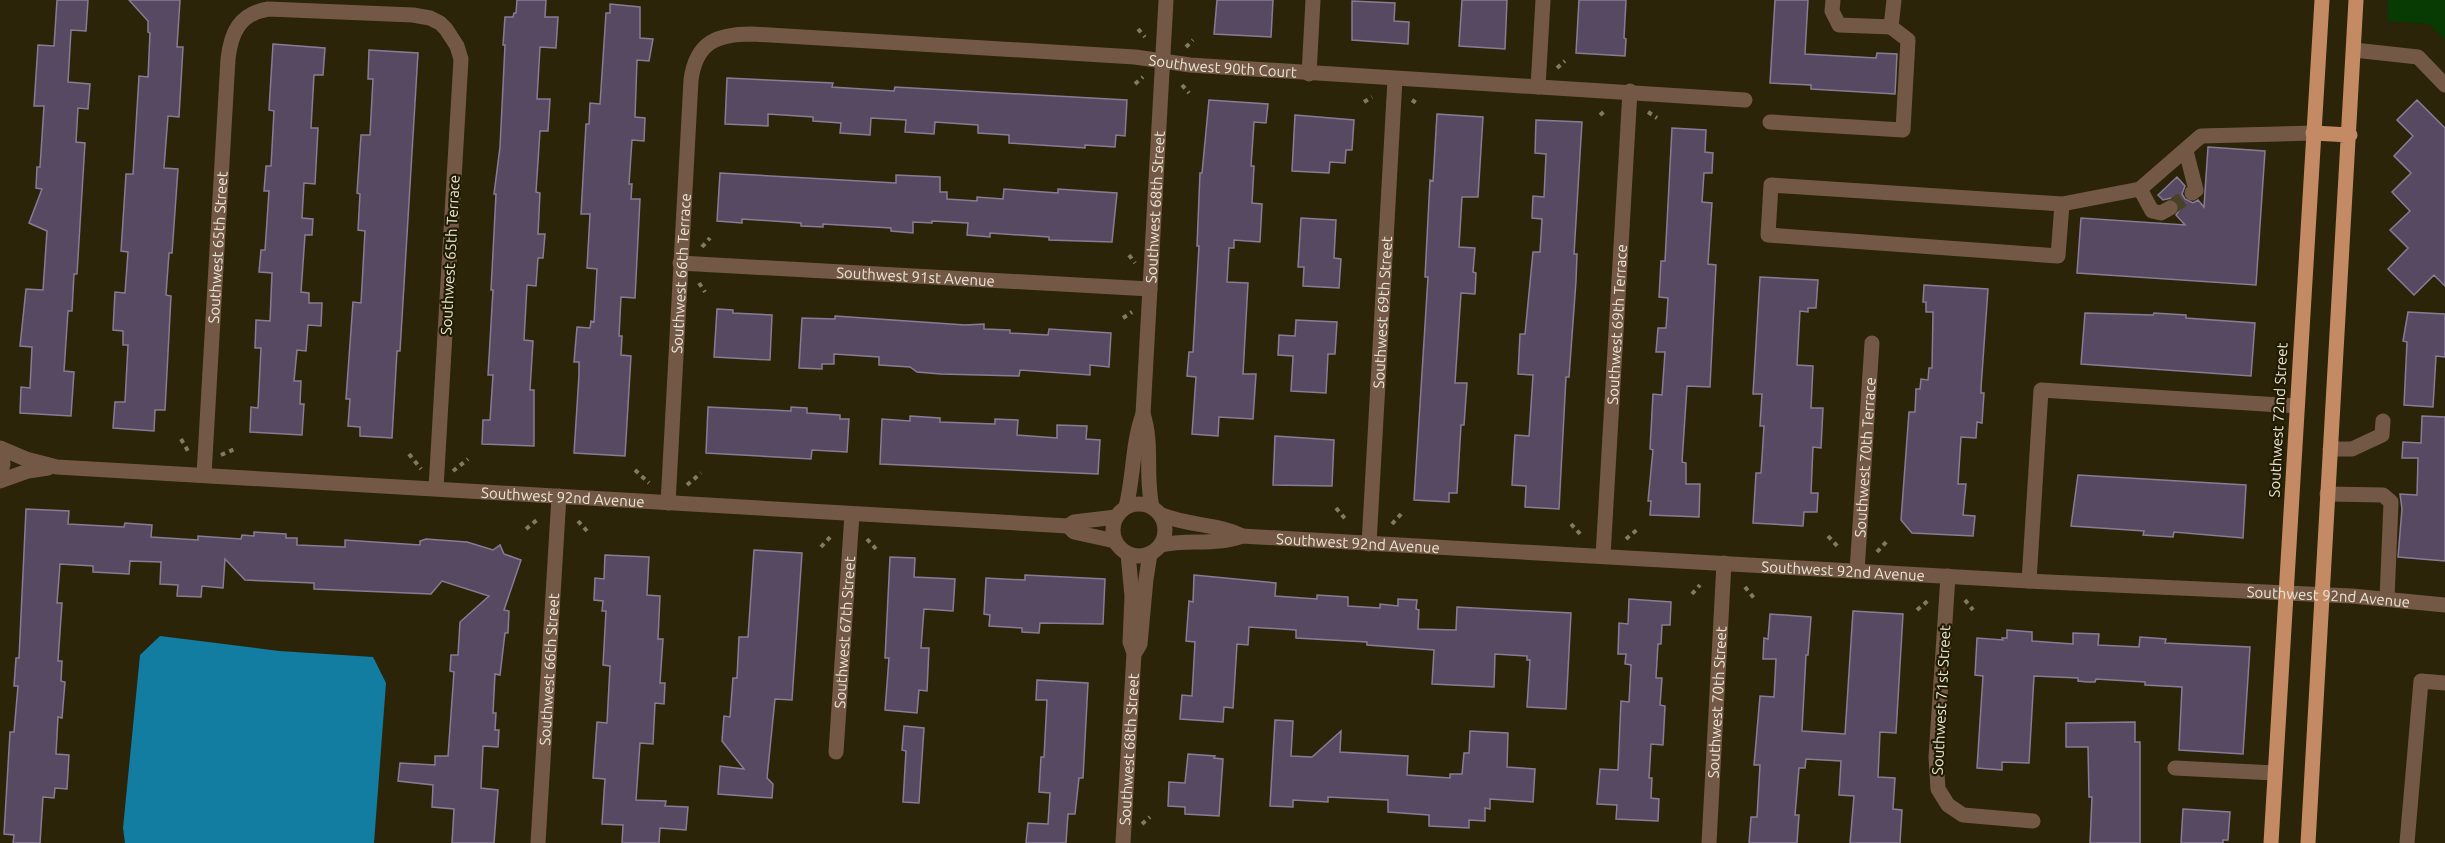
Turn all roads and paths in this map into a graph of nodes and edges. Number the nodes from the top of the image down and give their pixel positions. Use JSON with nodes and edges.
{"nodes":[{"id":1,"x":1166,"y":0,"type":"edge"},
{"id":2,"x":1314,"y":0,"type":"edge"},
{"id":3,"x":1543,"y":0,"type":"edge"},
{"id":4,"x":1833,"y":0,"type":"edge"},
{"id":5,"x":1894,"y":0,"type":"edge"},
{"id":6,"x":2322,"y":0,"type":"edge"},
{"id":7,"x":2356,"y":0,"type":"edge"},
{"id":8,"x":444,"y":26,"type":"joint"},
{"id":9,"x":1892,"y":27,"type":"junction"},
{"id":10,"x":1138,"y":28,"type":"dead end"},
{"id":11,"x":1145,"y":37,"type":"dead end"},
{"id":12,"x":1193,"y":40,"type":"dead end"},
{"id":13,"x":704,"y":47,"type":"joint"},
{"id":14,"x":1185,"y":48,"type":"dead end"},
{"id":15,"x":2354,"y":50,"type":"junction"},
{"id":16,"x":1162,"y":60,"type":"junction"},
{"id":17,"x":1565,"y":61,"type":"dead end"},
{"id":18,"x":1556,"y":68,"type":"dead end"},
{"id":19,"x":1309,"y":74,"type":"junction"},
{"id":20,"x":1143,"y":77,"type":"dead end"},
{"id":21,"x":1395,"y":79,"type":"junction"},
{"id":22,"x":1135,"y":84,"type":"dead end"},
{"id":23,"x":1182,"y":85,"type":"dead end"},
{"id":24,"x":2445,"y":85,"type":"edge"},
{"id":25,"x":1538,"y":87,"type":"junction"},
{"id":26,"x":1630,"y":92,"type":"junction"},
{"id":27,"x":1189,"y":93,"type":"dead end"},
{"id":28,"x":1372,"y":97,"type":"dead end"},
{"id":29,"x":1412,"y":100,"type":"dead end"},
{"id":30,"x":1745,"y":100,"type":"dead end"},
{"id":31,"x":1364,"y":102,"type":"dead end"},
{"id":32,"x":1419,"y":105,"type":"dead end"},
{"id":33,"x":1606,"y":110,"type":"dead end"},
{"id":34,"x":1648,"y":112,"type":"dead end"},
{"id":35,"x":1600,"y":115,"type":"dead end"},
{"id":36,"x":1657,"y":118,"type":"dead end"},
{"id":37,"x":1770,"y":122,"type":"dead end"},
{"id":38,"x":2313,"y":133,"type":"junction"},
{"id":39,"x":2350,"y":135,"type":"junction"},
{"id":40,"x":2186,"y":151,"type":"junction"},
{"id":41,"x":2140,"y":189,"type":"junction"},
{"id":42,"x":2192,"y":193,"type":"dead end"},
{"id":43,"x":2062,"y":204,"type":"junction"},
{"id":44,"x":2170,"y":208,"type":"dead end"},
{"id":45,"x":710,"y":238,"type":"dead end"},
{"id":46,"x":701,"y":248,"type":"dead end"},
{"id":47,"x":1129,"y":255,"type":"dead end"},
{"id":48,"x":680,"y":263,"type":"junction"},
{"id":49,"x":1135,"y":263,"type":"dead end"},
{"id":50,"x":699,"y":283,"type":"dead end"},
{"id":51,"x":1150,"y":289,"type":"junction"},
{"id":52,"x":705,"y":292,"type":"dead end"},
{"id":53,"x":1132,"y":312,"type":"dead end"},
{"id":54,"x":1123,"y":318,"type":"dead end"},
{"id":55,"x":1872,"y":344,"type":"dead end"},
{"id":56,"x":2297,"y":406,"type":"junction"},
{"id":57,"x":1143,"y":414,"type":"junction"},
{"id":58,"x":2383,"y":420,"type":"dead end"},
{"id":59,"x":181,"y":439,"type":"dead end"},
{"id":60,"x":237,"y":448,"type":"dead end"},
{"id":61,"x":2330,"y":448,"type":"junction"},
{"id":62,"x":0,"y":449,"type":"edge"},
{"id":63,"x":190,"y":454,"type":"dead end"},
{"id":64,"x":409,"y":454,"type":"dead end"},
{"id":65,"x":220,"y":456,"type":"dead end"},
{"id":66,"x":468,"y":459,"type":"dead end"},
{"id":67,"x":57,"y":467,"type":"junction"},
{"id":68,"x":422,"y":470,"type":"dead end"},
{"id":69,"x":635,"y":470,"type":"dead end"},
{"id":70,"x":452,"y":472,"type":"dead end"},
{"id":71,"x":701,"y":473,"type":"dead end"},
{"id":72,"x":204,"y":475,"type":"junction"},
{"id":73,"x":0,"y":476,"type":"edge"},
{"id":74,"x":0,"y":481,"type":"edge"},
{"id":75,"x":649,"y":483,"type":"dead end"},
{"id":76,"x":687,"y":485,"type":"dead end"},
{"id":77,"x":436,"y":488,"type":"junction"},
{"id":78,"x":2327,"y":494,"type":"junction"},
{"id":79,"x":559,"y":496,"type":"junction"},
{"id":80,"x":668,"y":503,"type":"junction"},
{"id":81,"x":1336,"y":508,"type":"dead end"},
{"id":82,"x":1157,"y":511,"type":"junction"},
{"id":83,"x":1121,"y":512,"type":"junction"},
{"id":84,"x":1401,"y":513,"type":"dead end"},
{"id":85,"x":852,"y":514,"type":"junction"},
{"id":86,"x":538,"y":519,"type":"dead end"},
{"id":87,"x":578,"y":521,"type":"dead end"},
{"id":88,"x":1347,"y":521,"type":"dead end"},
{"id":89,"x":1392,"y":524,"type":"dead end"},
{"id":90,"x":1571,"y":524,"type":"dead end"},
{"id":91,"x":1068,"y":526,"type":"junction"},
{"id":92,"x":1639,"y":528,"type":"dead end"},
{"id":93,"x":526,"y":529,"type":"dead end"},
{"id":94,"x":587,"y":531,"type":"dead end"},
{"id":95,"x":832,"y":535,"type":"dead end"},
{"id":96,"x":1242,"y":536,"type":"junction"},
{"id":97,"x":1582,"y":536,"type":"dead end"},
{"id":98,"x":1828,"y":536,"type":"dead end"},
{"id":99,"x":865,"y":537,"type":"dead end"},
{"id":100,"x":1626,"y":538,"type":"dead end"},
{"id":101,"x":1889,"y":539,"type":"dead end"},
{"id":102,"x":1115,"y":541,"type":"junction"},
{"id":103,"x":1369,"y":544,"type":"junction"},
{"id":104,"x":821,"y":547,"type":"dead end"},
{"id":105,"x":876,"y":549,"type":"dead end"},
{"id":106,"x":1840,"y":549,"type":"dead end"},
{"id":107,"x":1156,"y":550,"type":"junction"},
{"id":108,"x":1877,"y":552,"type":"dead end"},
{"id":109,"x":1128,"y":554,"type":"junction"},
{"id":110,"x":1603,"y":556,"type":"junction"},
{"id":111,"x":1724,"y":563,"type":"junction"},
{"id":112,"x":1857,"y":570,"type":"junction"},
{"id":113,"x":1948,"y":576,"type":"junction"},
{"id":114,"x":2029,"y":581,"type":"junction"},
{"id":115,"x":1700,"y":585,"type":"dead end"},
{"id":116,"x":1745,"y":587,"type":"dead end"},
{"id":117,"x":1692,"y":594,"type":"dead end"},
{"id":118,"x":2286,"y":594,"type":"junction"},
{"id":119,"x":2322,"y":595,"type":"junction"},
{"id":120,"x":1754,"y":598,"type":"dead end"},
{"id":121,"x":1930,"y":598,"type":"dead end"},
{"id":122,"x":2387,"y":599,"type":"junction"},
{"id":123,"x":1965,"y":600,"type":"dead end"},
{"id":124,"x":2445,"y":605,"type":"edge"},
{"id":125,"x":1917,"y":610,"type":"dead end"},
{"id":126,"x":1973,"y":610,"type":"dead end"},
{"id":127,"x":1134,"y":653,"type":"junction"},
{"id":128,"x":2445,"y":682,"type":"edge"},
{"id":129,"x":837,"y":752,"type":"dead end"},
{"id":130,"x":2175,"y":768,"type":"dead end"},
{"id":131,"x":2275,"y":773,"type":"junction"},
{"id":132,"x":1150,"y":817,"type":"dead end"},
{"id":133,"x":2033,"y":821,"type":"dead end"},
{"id":134,"x":1142,"y":824,"type":"dead end"},
{"id":135,"x":538,"y":843,"type":"edge"},
{"id":136,"x":1123,"y":843,"type":"edge"},
{"id":137,"x":1709,"y":843,"type":"edge"},
{"id":138,"x":2271,"y":843,"type":"edge"},
{"id":139,"x":2308,"y":843,"type":"edge"},
{"id":140,"x":2407,"y":843,"type":"edge"}],
"edges":[{"from":1,"to":16,"type":"street","name":"Southwest 68th Street"},
{"from":2,"to":19,"type":"street"},
{"from":3,"to":25,"type":"street"},
{"from":4,"to":9,"type":"street"},
{"from":5,"to":9,"type":"street"},
{"from":6,"to":38,"type":"main road","name":"Southwest 72nd Street"},
{"from":7,"to":15,"type":"main road"},
{"from":8,"to":72,"type":"street","name":"Southwest 65th Street"},
{"from":8,"to":77,"type":"street","name":"Southwest 65th Terrace"},
{"from":9,"to":37,"type":"street"},
{"from":10,"to":11,"type":"path"},
{"from":12,"to":14,"type":"path"},
{"from":13,"to":16,"type":"street","name":"Southwest 90th Court"},
{"from":13,"to":48,"type":"street","name":"Southwest 66th Terrace"},
{"from":15,"to":24,"type":"street"},
{"from":15,"to":39,"type":"main road"},
{"from":16,"to":19,"type":"street","name":"Southwest 90th Court"},
{"from":16,"to":51,"type":"street","name":"Southwest 68th Street"},
{"from":17,"to":18,"type":"path"},
{"from":19,"to":21,"type":"street","name":"Southwest 90th Court"},
{"from":20,"to":22,"type":"path"},
{"from":21,"to":25,"type":"street","name":"Southwest 90th Court"},
{"from":21,"to":103,"type":"street","name":"Southwest 69th Street"},
{"from":23,"to":27,"type":"path"},
{"from":25,"to":26,"type":"street","name":"Southwest 90th Court"},
{"from":26,"to":30,"type":"street","name":"Southwest 90th Court"},
{"from":26,"to":110,"type":"street","name":"Southwest 69th Terrace"},
{"from":28,"to":31,"type":"path"},
{"from":29,"to":32,"type":"path"},
{"from":33,"to":35,"type":"path"},
{"from":34,"to":36,"type":"path"},
{"from":38,"to":39,"type":"main road"},
{"from":38,"to":40,"type":"street"},
{"from":38,"to":56,"type":"main road","name":"Southwest 72nd Street"},
{"from":39,"to":61,"type":"main road"},
{"from":40,"to":41,"type":"street"},
{"from":40,"to":42,"type":"street"},
{"from":41,"to":43,"type":"street"},
{"from":41,"to":44,"type":"street"},
{"from":43,"to":43,"type":"street"},
{"from":45,"to":46,"type":"path"},
{"from":47,"to":49,"type":"path"},
{"from":48,"to":51,"type":"street","name":"Southwest 91st Avenue"},
{"from":48,"to":80,"type":"street","name":"Southwest 66th Terrace"},
{"from":50,"to":52,"type":"path"},
{"from":51,"to":57,"type":"street","name":"Southwest 68th Street"},
{"from":53,"to":54,"type":"path"},
{"from":55,"to":112,"type":"street","name":"Southwest 70th Terrace"},
{"from":56,"to":114,"type":"street"},
{"from":56,"to":118,"type":"main road","name":"Southwest 72nd Street"},
{"from":57,"to":82,"type":"street","name":"Southwest 68th Street"},
{"from":57,"to":83,"type":"street","name":"Southwest 68th Street"},
{"from":58,"to":61,"type":"street"},
{"from":59,"to":63,"type":"path"},
{"from":60,"to":65,"type":"path"},
{"from":61,"to":78,"type":"main road"},
{"from":62,"to":67,"type":"street","name":"Southwest 92nd Avenue"},
{"from":62,"to":73,"type":"street"},
{"from":64,"to":68,"type":"path"},
{"from":66,"to":70,"type":"path"},
{"from":67,"to":72,"type":"street","name":"Southwest 92nd Avenue"},
{"from":67,"to":74,"type":"street","name":"Southwest 92nd Avenue"},
{"from":69,"to":75,"type":"path"},
{"from":71,"to":76,"type":"path"},
{"from":72,"to":77,"type":"street","name":"Southwest 92nd Avenue"},
{"from":77,"to":79,"type":"street","name":"Southwest 92nd Avenue"},
{"from":78,"to":119,"type":"main road"},
{"from":78,"to":122,"type":"street"},
{"from":79,"to":80,"type":"street","name":"Southwest 92nd Avenue"},
{"from":79,"to":135,"type":"street","name":"Southwest 66th Street"},
{"from":80,"to":85,"type":"street","name":"Southwest 92nd Avenue"},
{"from":81,"to":88,"type":"path"},
{"from":82,"to":83,"type":"street"},
{"from":82,"to":96,"type":"street","name":"Southwest 92nd Avenue"},
{"from":82,"to":107,"type":"street"},
{"from":83,"to":91,"type":"street","name":"Southwest 92nd Avenue"},
{"from":83,"to":102,"type":"street"},
{"from":84,"to":89,"type":"path"},
{"from":85,"to":91,"type":"street","name":"Southwest 92nd Avenue"},
{"from":85,"to":129,"type":"street","name":"Southwest 67th Street"},
{"from":86,"to":93,"type":"path"},
{"from":87,"to":94,"type":"path"},
{"from":90,"to":97,"type":"path"},
{"from":91,"to":102,"type":"street","name":"Southwest 92nd Avenue"},
{"from":92,"to":100,"type":"path"},
{"from":95,"to":104,"type":"path"},
{"from":96,"to":103,"type":"street","name":"Southwest 92nd Avenue"},
{"from":96,"to":107,"type":"street","name":"Southwest 92nd Avenue"},
{"from":98,"to":106,"type":"path"},
{"from":99,"to":105,"type":"path"},
{"from":101,"to":108,"type":"path"},
{"from":102,"to":109,"type":"street"},
{"from":103,"to":110,"type":"street","name":"Southwest 92nd Avenue"},
{"from":107,"to":109,"type":"street"},
{"from":107,"to":127,"type":"street","name":"Southwest 68th Street"},
{"from":109,"to":127,"type":"street","name":"Southwest 68th Street"},
{"from":110,"to":111,"type":"street","name":"Southwest 92nd Avenue"},
{"from":111,"to":112,"type":"street","name":"Southwest 92nd Avenue"},
{"from":111,"to":137,"type":"street","name":"Southwest 70th Street"},
{"from":112,"to":113,"type":"street","name":"Southwest 92nd Avenue"},
{"from":113,"to":114,"type":"street","name":"Southwest 92nd Avenue"},
{"from":113,"to":133,"type":"street","name":"Southwest 71st Street"},
{"from":114,"to":118,"type":"street","name":"Southwest 92nd Avenue"},
{"from":115,"to":117,"type":"path"},
{"from":116,"to":120,"type":"path"},
{"from":118,"to":119,"type":"street","name":"Southwest 92nd Avenue"},
{"from":118,"to":131,"type":"main road","name":"Southwest 72nd Street"},
{"from":119,"to":122,"type":"street","name":"Southwest 92nd Avenue"},
{"from":119,"to":139,"type":"main road"},
{"from":121,"to":125,"type":"path"},
{"from":122,"to":124,"type":"street","name":"Southwest 92nd Avenue"},
{"from":123,"to":126,"type":"path"},
{"from":127,"to":136,"type":"street","name":"Southwest 68th Street"},
{"from":128,"to":140,"type":"street"},
{"from":130,"to":131,"type":"street"},
{"from":131,"to":138,"type":"main road","name":"Southwest 72nd Street"},
{"from":132,"to":134,"type":"path"}]}
